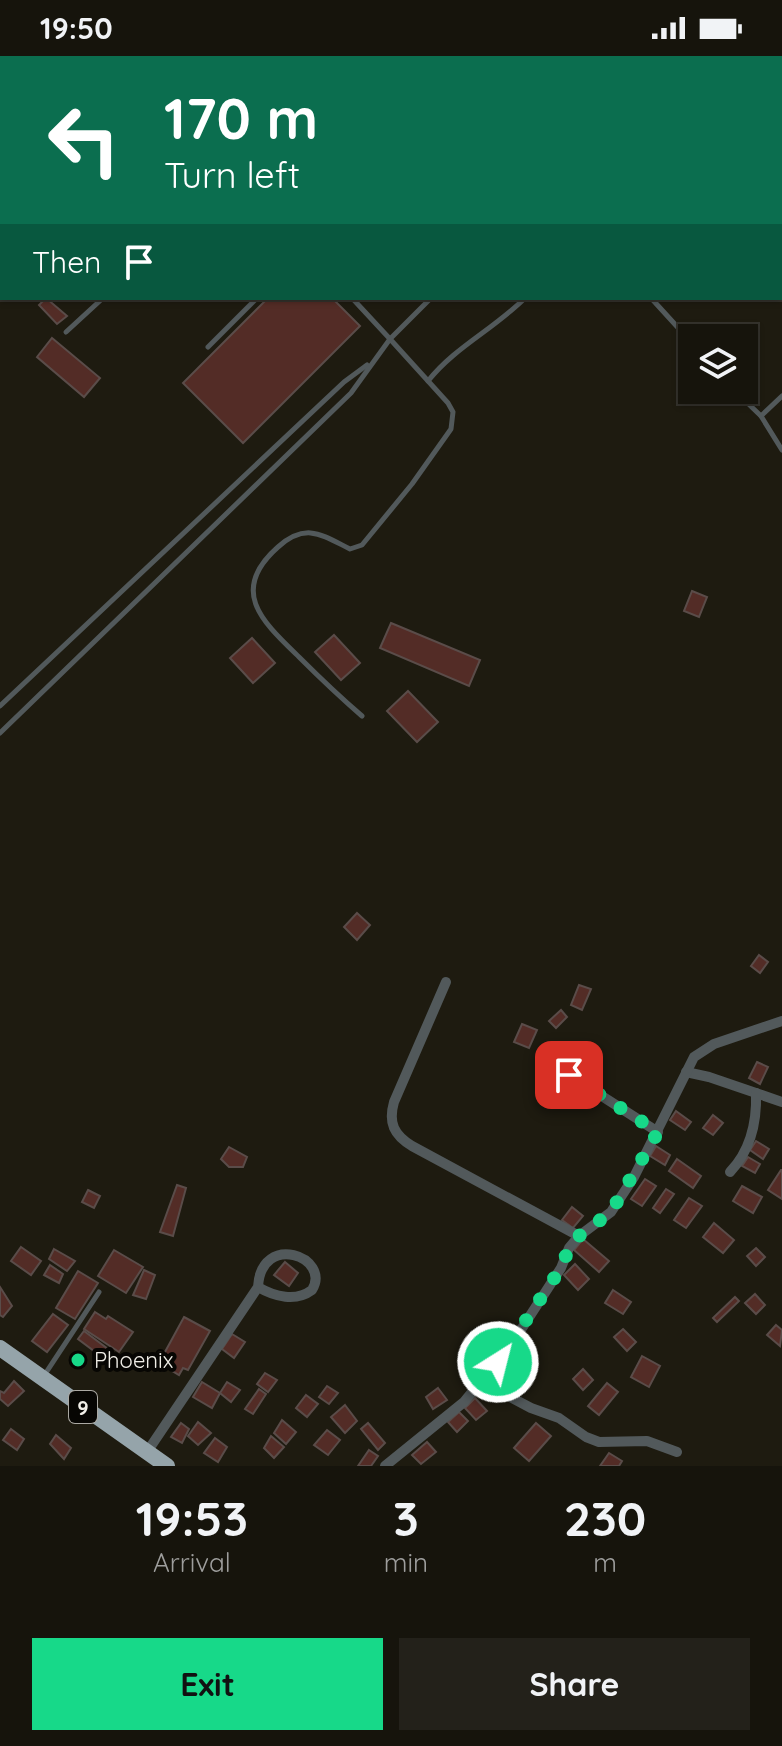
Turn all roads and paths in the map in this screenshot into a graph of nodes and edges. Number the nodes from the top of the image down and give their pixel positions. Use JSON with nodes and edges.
{"nodes":[{"id":1,"x":101,"y":300,"type":"edge"},
{"id":2,"x":255,"y":300,"type":"edge"},
{"id":3,"x":354,"y":300,"type":"edge"},
{"id":4,"x":429,"y":300,"type":"edge"},
{"id":5,"x":523,"y":300,"type":"edge"},
{"id":6,"x":653,"y":300,"type":"edge"},
{"id":7,"x":678,"y":328,"type":"edge"},
{"id":8,"x":66,"y":332,"type":"dead end"},
{"id":9,"x":390,"y":339,"type":"junction"},
{"id":10,"x":208,"y":347,"type":"dead end"},
{"id":11,"x":371,"y":362,"type":"junction"},
{"id":12,"x":428,"y":381,"type":"junction"},
{"id":13,"x":782,"y":396,"type":"edge"},
{"id":14,"x":749,"y":404,"type":"edge"},
{"id":15,"x":761,"y":416,"type":"junction"},
{"id":16,"x":782,"y":450,"type":"edge"},
{"id":17,"x":0,"y":706,"type":"edge"},
{"id":18,"x":362,"y":716,"type":"dead end"},
{"id":19,"x":0,"y":733,"type":"edge"},
{"id":20,"x":446,"y":982,"type":"dead end"},
{"id":21,"x":782,"y":1021,"type":"edge"},
{"id":22,"x":686,"y":1072,"type":"junction"},
{"id":23,"x":569,"y":1075,"type":"dead end"},
{"id":24,"x":756,"y":1093,"type":"junction"},
{"id":25,"x":782,"y":1102,"type":"edge"},
{"id":26,"x":658,"y":1132,"type":"junction"},
{"id":27,"x":730,"y":1172,"type":"dead end"},
{"id":28,"x":579,"y":1236,"type":"junction"},
{"id":29,"x":258,"y":1287,"type":"junction"},
{"id":30,"x":99,"y":1292,"type":"dead end"},
{"id":31,"x":0,"y":1348,"type":"edge"},
{"id":32,"x":42,"y":1378,"type":"junction"},
{"id":33,"x":482,"y":1382,"type":"junction"},
{"id":34,"x":147,"y":1452,"type":"junction"},
{"id":35,"x":677,"y":1452,"type":"dead end"},
{"id":36,"x":167,"y":1466,"type":"edge"},
{"id":37,"x":385,"y":1466,"type":"edge"}],
"edges":[{"from":1,"to":8,"type":"lane"},
{"from":2,"to":10,"type":"lane"},
{"from":3,"to":9,"type":"lane"},
{"from":4,"to":9,"type":"lane"},
{"from":5,"to":12,"type":"lane"},
{"from":6,"to":7,"type":"lane"},
{"from":9,"to":11,"type":"lane"},
{"from":9,"to":12,"type":"lane"},
{"from":11,"to":17,"type":"lane"},
{"from":11,"to":19,"type":"lane"},
{"from":12,"to":18,"type":"lane"},
{"from":13,"to":15,"type":"lane"},
{"from":14,"to":15,"type":"lane"},
{"from":15,"to":16,"type":"lane"},
{"from":20,"to":28,"type":"street"},
{"from":21,"to":22,"type":"street"},
{"from":22,"to":24,"type":"street"},
{"from":22,"to":26,"type":"street"},
{"from":23,"to":26,"type":"street"},
{"from":24,"to":25,"type":"street"},
{"from":24,"to":27,"type":"street"},
{"from":26,"to":28,"type":"street"},
{"from":28,"to":33,"type":"street"},
{"from":29,"to":29,"type":"street"},
{"from":29,"to":34,"type":"street"},
{"from":30,"to":32,"type":"lane"},
{"from":31,"to":32,"type":"highway","number":"9"},
{"from":32,"to":34,"type":"highway","number":"9"},
{"from":33,"to":35,"type":"street"},
{"from":33,"to":37,"type":"street"},
{"from":34,"to":36,"type":"highway","number":"9"}]}
